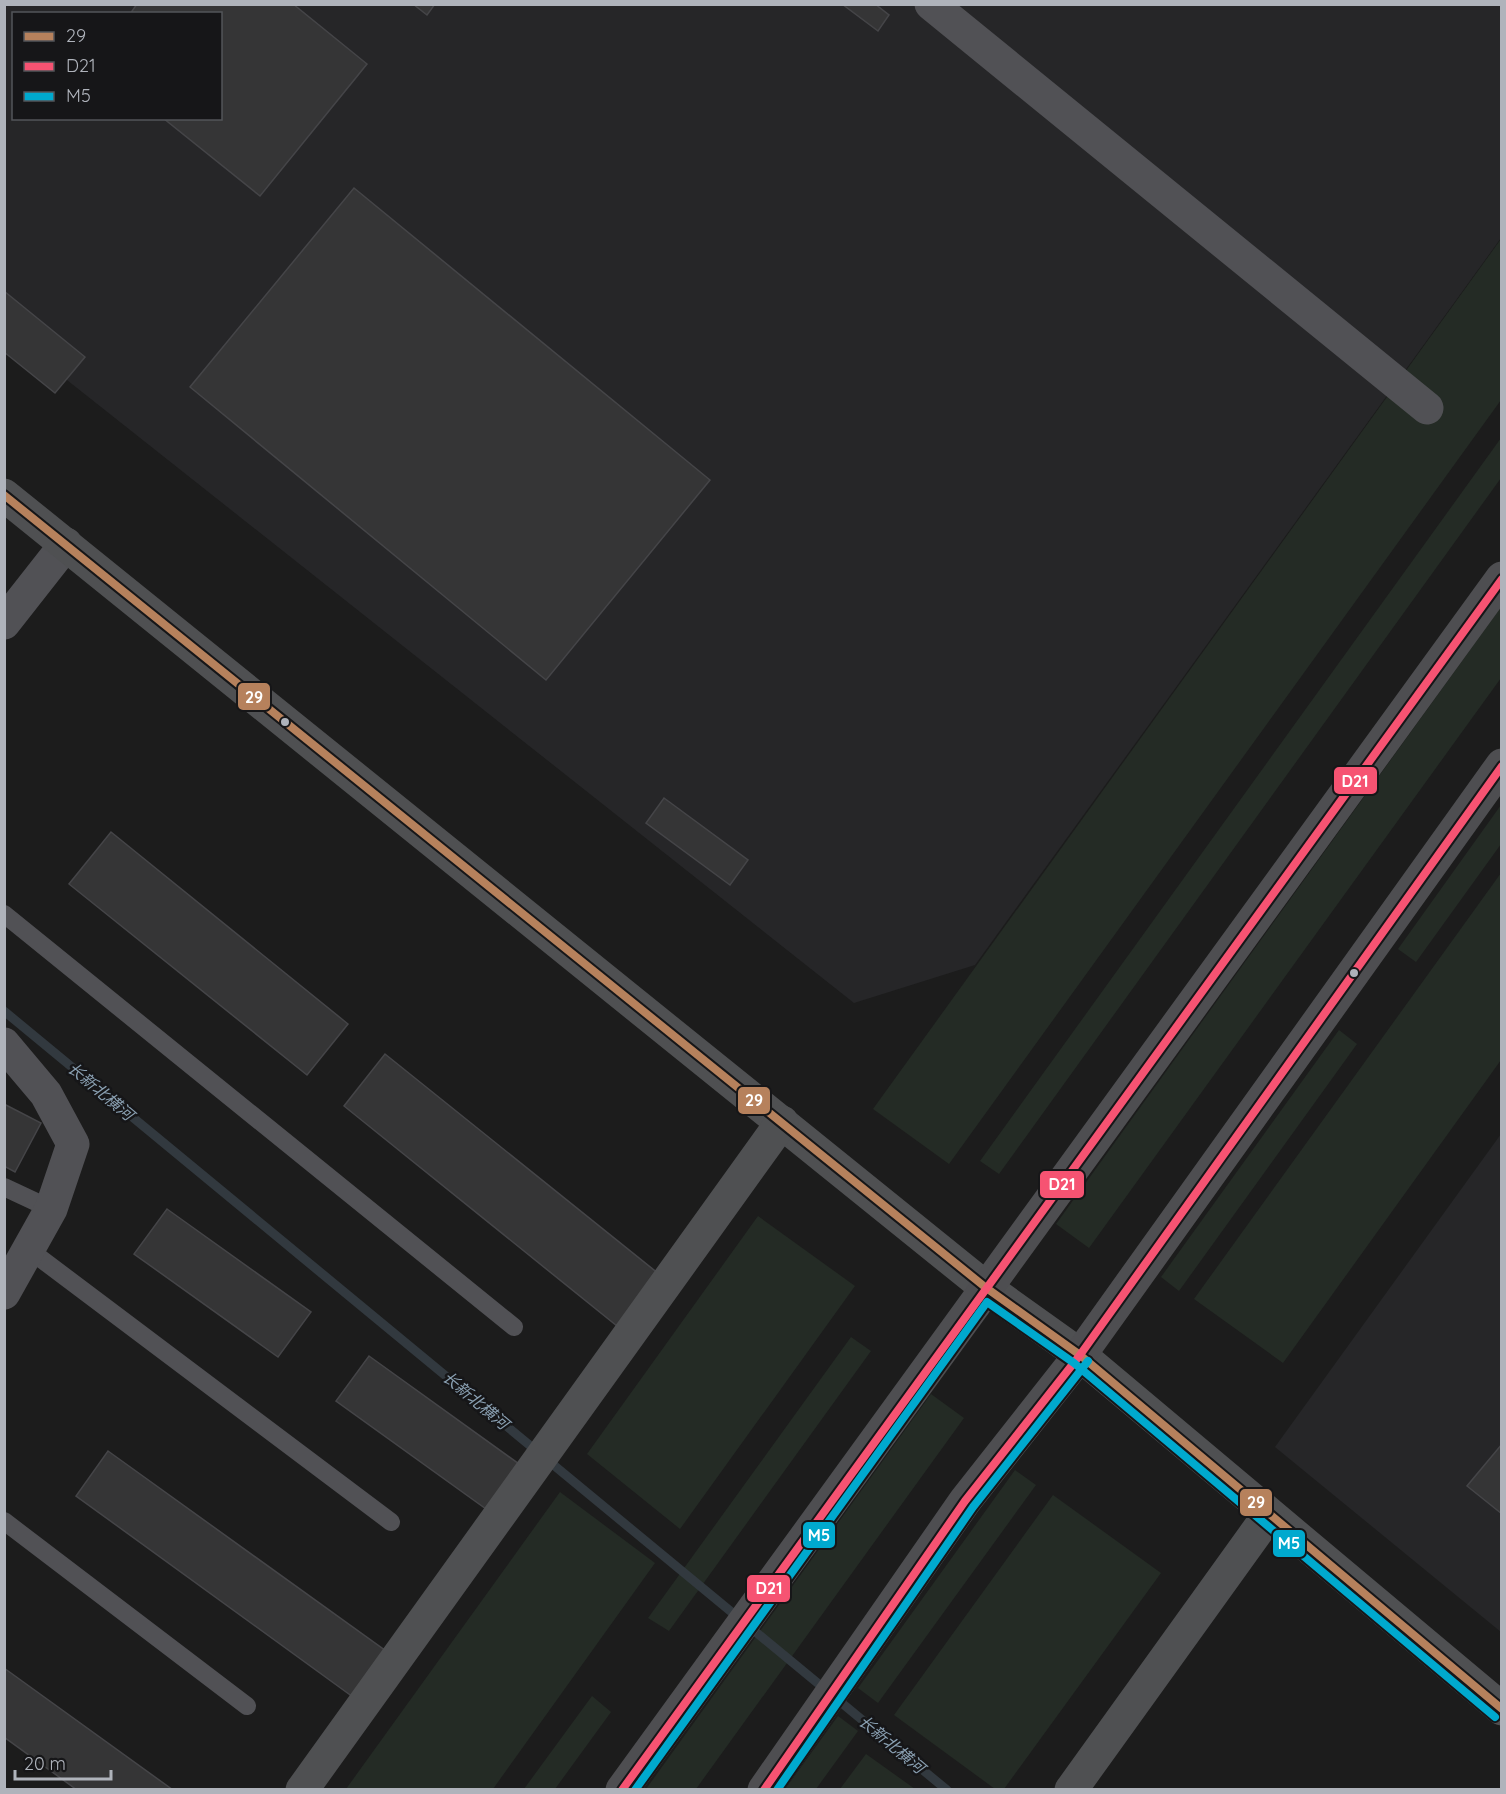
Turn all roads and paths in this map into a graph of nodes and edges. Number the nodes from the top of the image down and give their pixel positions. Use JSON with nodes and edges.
{"nodes":[{"id":1,"x":932,"y":4,"type":"edge"},
{"id":2,"x":1427,"y":408,"type":"dead end"},
{"id":3,"x":4,"y":495,"type":"edge"},
{"id":4,"x":66,"y":544,"type":"junction"},
{"id":5,"x":1502,"y":578,"type":"edge"},
{"id":6,"x":4,"y":622,"type":"edge"},
{"id":7,"x":1502,"y":765,"type":"edge"},
{"id":8,"x":4,"y":915,"type":"edge"},
{"id":9,"x":4,"y":1044,"type":"edge"},
{"id":10,"x":782,"y":1122,"type":"junction"},
{"id":11,"x":4,"y":1187,"type":"edge"},
{"id":12,"x":51,"y":1209,"type":"junction"},
{"id":13,"x":28,"y":1249,"type":"junction"},
{"id":14,"x":985,"y":1287,"type":"junction"},
{"id":15,"x":4,"y":1293,"type":"edge"},
{"id":16,"x":514,"y":1328,"type":"dead end"},
{"id":17,"x":1080,"y":1355,"type":"junction"},
{"id":18,"x":1268,"y":1516,"type":"junction"},
{"id":19,"x":4,"y":1521,"type":"edge"},
{"id":20,"x":391,"y":1522,"type":"dead end"},
{"id":21,"x":247,"y":1706,"type":"dead end"},
{"id":22,"x":1502,"y":1709,"type":"edge"},
{"id":23,"x":302,"y":1790,"type":"edge"},
{"id":24,"x":622,"y":1790,"type":"edge"},
{"id":25,"x":764,"y":1790,"type":"edge"},
{"id":26,"x":1071,"y":1790,"type":"edge"}],
"edges":[{"from":1,"to":2,"type":"street"},
{"from":3,"to":4,"type":"street"},
{"from":4,"to":6,"type":"street"},
{"from":4,"to":10,"type":"street"},
{"from":5,"to":14,"type":"main road"},
{"from":7,"to":17,"type":"main road"},
{"from":8,"to":16,"type":"lane"},
{"from":9,"to":12,"type":"street"},
{"from":10,"to":14,"type":"street"},
{"from":10,"to":23,"type":"street"},
{"from":11,"to":12,"type":"lane"},
{"from":12,"to":13,"type":"street"},
{"from":13,"to":15,"type":"street"},
{"from":13,"to":20,"type":"lane"},
{"from":14,"to":17,"type":"street"},
{"from":14,"to":24,"type":"main road"},
{"from":17,"to":18,"type":"street"},
{"from":17,"to":25,"type":"main road"},
{"from":18,"to":22,"type":"street"},
{"from":18,"to":26,"type":"street"},
{"from":19,"to":21,"type":"lane"}]}
